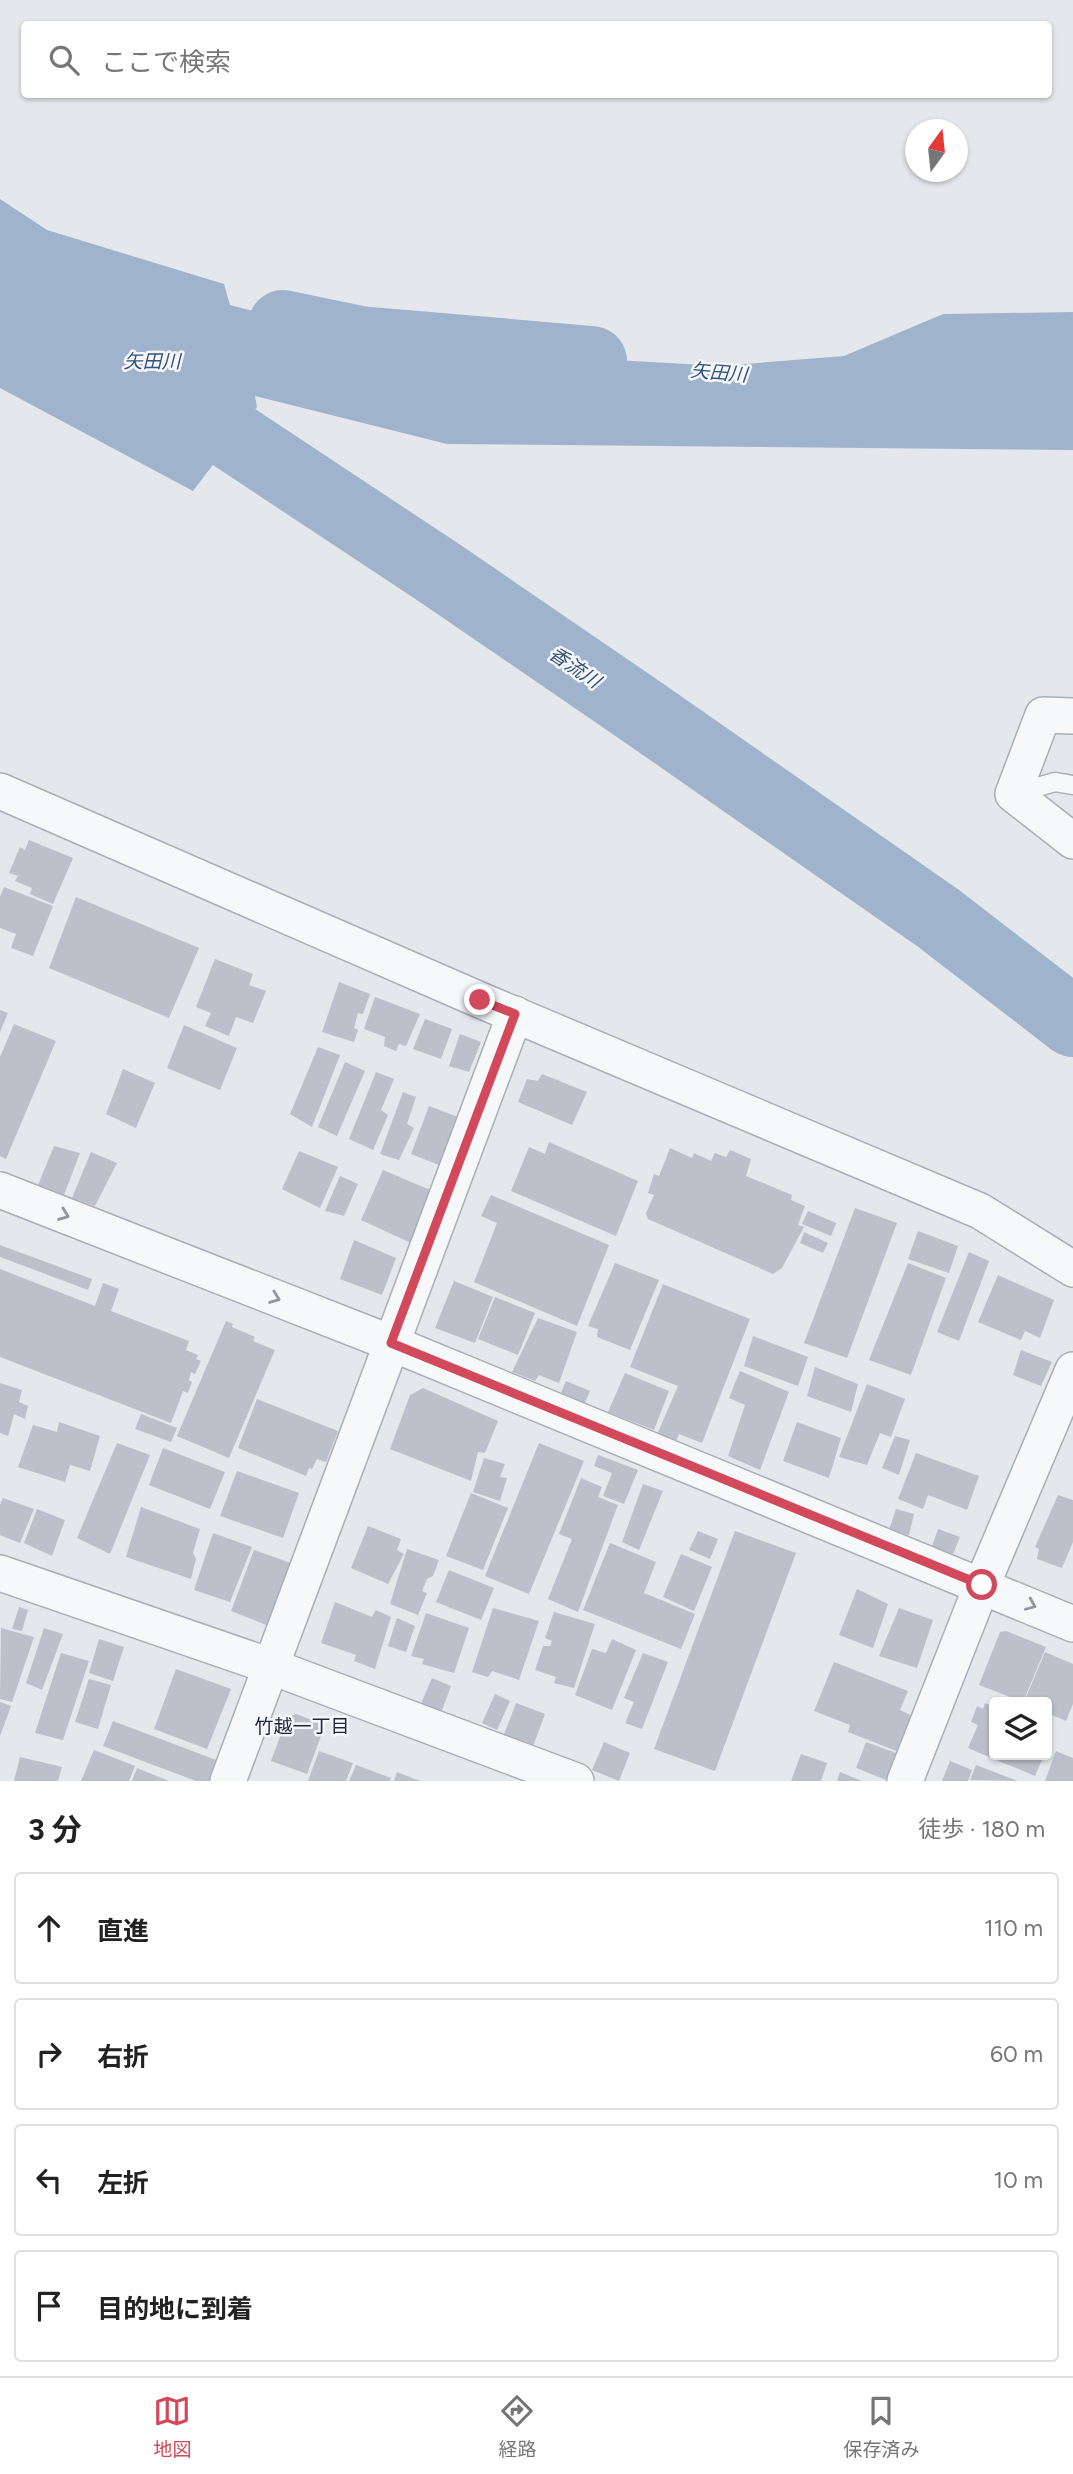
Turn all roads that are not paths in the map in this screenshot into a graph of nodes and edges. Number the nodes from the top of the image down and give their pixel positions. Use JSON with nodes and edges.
{"nodes":[{"id":1,"x":1073,"y":716,"type":"edge"},
{"id":2,"x":1073,"y":785,"type":"edge"},
{"id":3,"x":0,"y":792,"type":"edge"},
{"id":4,"x":1013,"y":794,"type":"junction"},
{"id":5,"x":1073,"y":841,"type":"edge"},
{"id":6,"x":515,"y":1014,"type":"junction"},
{"id":7,"x":0,"y":1190,"type":"edge"},
{"id":8,"x":1073,"y":1269,"type":"edge"},
{"id":9,"x":391,"y":1343,"type":"junction"},
{"id":10,"x":1073,"y":1370,"type":"edge"},
{"id":11,"x":0,"y":1573,"type":"edge"},
{"id":12,"x":982,"y":1585,"type":"junction"},
{"id":13,"x":1073,"y":1623,"type":"edge"},
{"id":14,"x":271,"y":1666,"type":"junction"},
{"id":15,"x":228,"y":1781,"type":"edge"},
{"id":16,"x":576,"y":1781,"type":"edge"},
{"id":17,"x":905,"y":1781,"type":"edge"}],
"edges":[{"from":1,"to":4,"type":"street"},
{"from":2,"to":4,"type":"lane"},
{"from":3,"to":6,"type":"street"},
{"from":4,"to":5,"type":"street"},
{"from":6,"to":8,"type":"street"},
{"from":6,"to":9,"type":"street"},
{"from":7,"to":9,"type":"street","one_way":true},
{"from":9,"to":12,"type":"street"},
{"from":9,"to":14,"type":"street"},
{"from":10,"to":12,"type":"street"},
{"from":11,"to":14,"type":"street"},
{"from":12,"to":13,"type":"street","one_way":true},
{"from":12,"to":17,"type":"street"},
{"from":14,"to":15,"type":"street"},
{"from":14,"to":16,"type":"street"}]}
